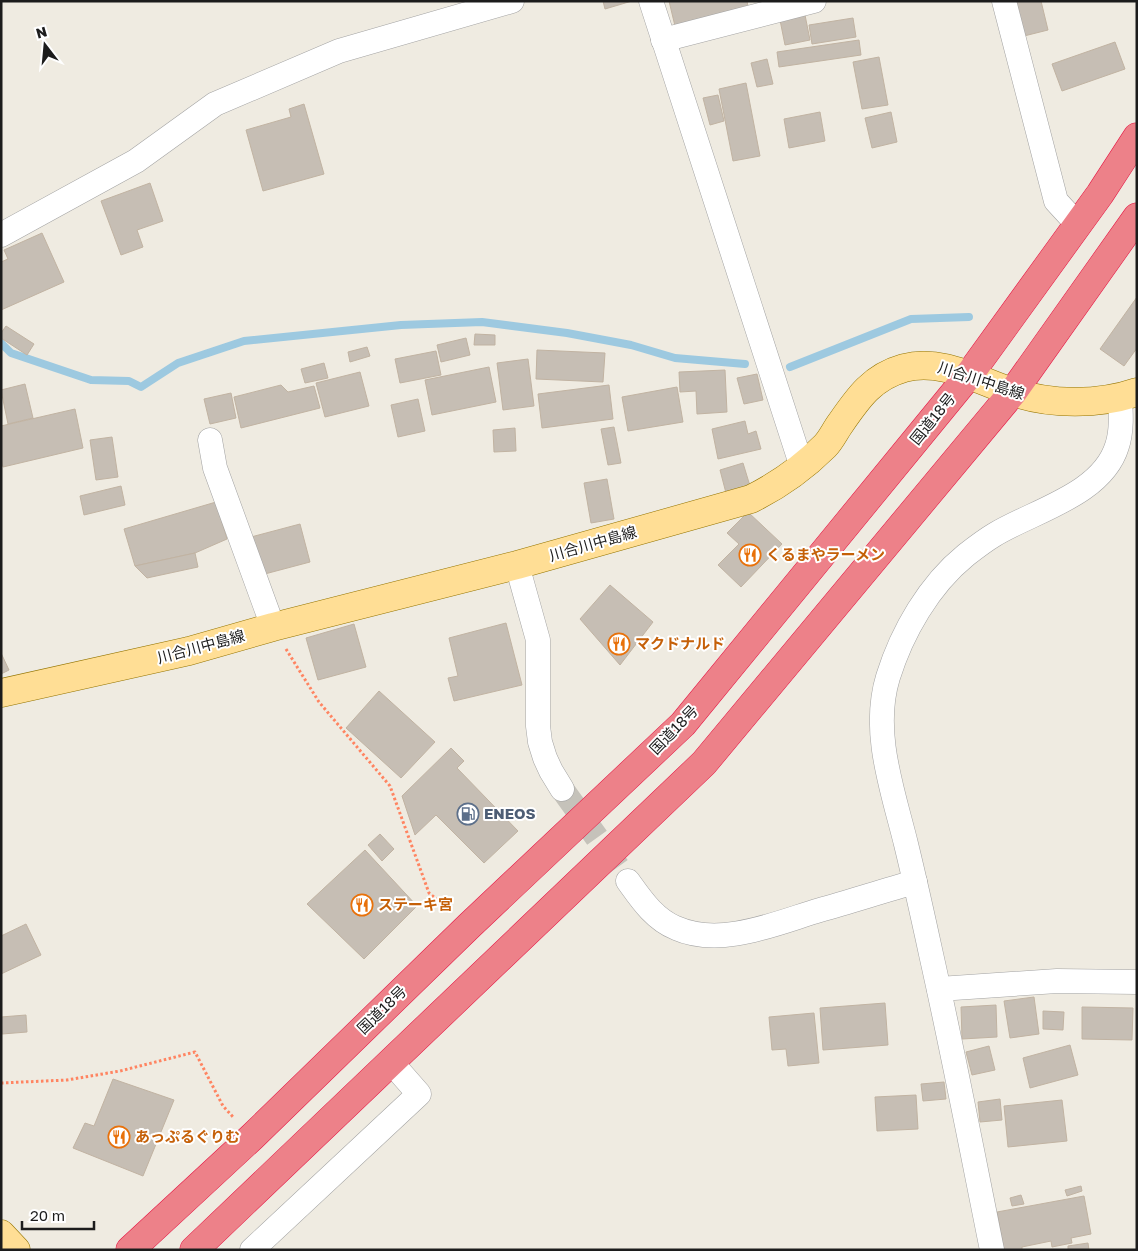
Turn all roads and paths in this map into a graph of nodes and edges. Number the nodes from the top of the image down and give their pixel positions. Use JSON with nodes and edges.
{"nodes":[{"id":1,"x":512,"y":1,"type":"edge"},
{"id":2,"x":651,"y":1,"type":"edge"},
{"id":3,"x":814,"y":1,"type":"edge"},
{"id":4,"x":1004,"y":1,"type":"edge"},
{"id":5,"x":663,"y":40,"type":"junction"},
{"id":6,"x":1137,"y":137,"type":"edge"},
{"id":7,"x":1136,"y":219,"type":"edge"},
{"id":8,"x":1078,"y":225,"type":"junction"},
{"id":9,"x":1,"y":235,"type":"edge"},
{"id":10,"x":969,"y":375,"type":"junction"},
{"id":11,"x":1013,"y":392,"type":"junction"},
{"id":12,"x":1128,"y":395,"type":"edge"},
{"id":13,"x":210,"y":440,"type":"dead end"},
{"id":14,"x":802,"y":467,"type":"junction"},
{"id":15,"x":517,"y":565,"type":"junction"},
{"id":16,"x":273,"y":627,"type":"junction"},
{"id":17,"x":1,"y":693,"type":"edge"},
{"id":18,"x":562,"y":789,"type":"tunnel mouth"},
{"id":19,"x":628,"y":881,"type":"tunnel mouth"},
{"id":20,"x":915,"y":882,"type":"junction"},
{"id":21,"x":469,"y":926,"type":"junction"},
{"id":22,"x":1137,"y":982,"type":"edge"},
{"id":23,"x":939,"y":989,"type":"junction"},
{"id":24,"x":391,"y":1062,"type":"junction"},
{"id":25,"x":1,"y":1083,"type":"edge"},
{"id":26,"x":252,"y":1137,"type":"junction"},
{"id":27,"x":1,"y":1234,"type":"edge"},
{"id":28,"x":16,"y":1250,"type":"edge"},
{"id":29,"x":130,"y":1250,"type":"edge"},
{"id":30,"x":194,"y":1250,"type":"edge"},
{"id":31,"x":252,"y":1250,"type":"edge"},
{"id":32,"x":992,"y":1250,"type":"edge"}],
"edges":[{"from":1,"to":9,"type":"street"},
{"from":2,"to":5,"type":"street"},
{"from":3,"to":5,"type":"street"},
{"from":4,"to":8,"type":"street"},
{"from":5,"to":14,"type":"street"},
{"from":6,"to":8,"type":"highway","name":"国道18号"},
{"from":7,"to":11,"type":"highway"},
{"from":8,"to":10,"type":"highway","name":"国道18号"},
{"from":10,"to":11,"type":"main road","name":"川合川中島線"},
{"from":10,"to":14,"type":"main road","name":"川合川中島線"},
{"from":10,"to":21,"type":"highway","name":"国道18号"},
{"from":11,"to":12,"type":"main road","name":"川合川中島線"},
{"from":11,"to":24,"type":"highway"},
{"from":12,"to":20,"type":"street"},
{"from":13,"to":16,"type":"street"},
{"from":14,"to":15,"type":"main road","name":"川合川中島線"},
{"from":15,"to":16,"type":"main road","name":"川合川中島線"},
{"from":15,"to":18,"type":"street"},
{"from":16,"to":17,"type":"main road","name":"川合川中島線"},
{"from":16,"to":21,"type":"path"},
{"from":19,"to":20,"type":"street"},
{"from":20,"to":23,"type":"street"},
{"from":21,"to":26,"type":"highway","name":"国道18号"},
{"from":22,"to":23,"type":"street"},
{"from":23,"to":32,"type":"street"},
{"from":24,"to":30,"type":"highway"},
{"from":24,"to":31,"type":"street"},
{"from":25,"to":26,"type":"path"},
{"from":26,"to":29,"type":"highway","name":"国道18号"},
{"from":27,"to":28,"type":"main road"}]}
